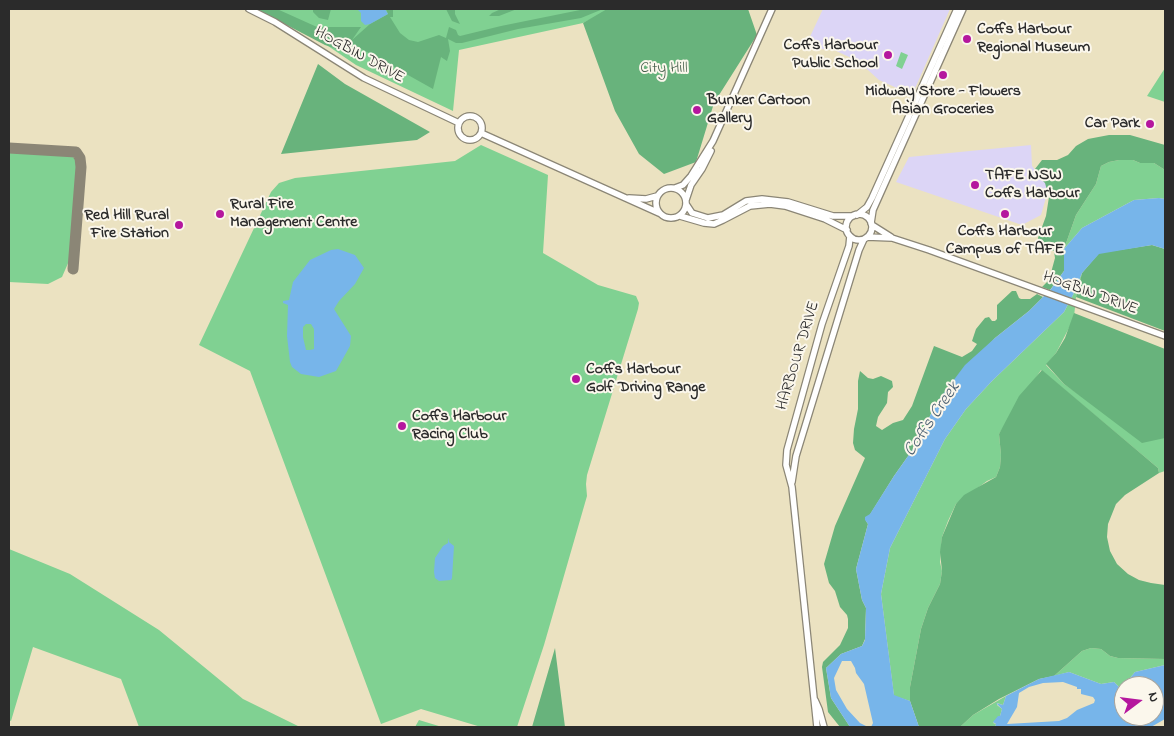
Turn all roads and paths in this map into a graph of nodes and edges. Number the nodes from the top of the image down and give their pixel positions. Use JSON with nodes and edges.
{"nodes":[{"id":1,"x":249,"y":9,"type":"edge"},
{"id":2,"x":772,"y":9,"type":"edge"},
{"id":3,"x":957,"y":9,"type":"edge"},
{"id":4,"x":963,"y":9,"type":"edge"},
{"id":5,"x":459,"y":123,"type":"junction"},
{"id":6,"x":481,"y":133,"type":"junction"},
{"id":7,"x":712,"y":141,"type":"junction"},
{"id":8,"x":675,"y":188,"type":"junction"},
{"id":9,"x":657,"y":196,"type":"junction"},
{"id":10,"x":626,"y":198,"type":"junction"},
{"id":11,"x":686,"y":202,"type":"junction"},
{"id":12,"x":659,"y":213,"type":"junction"},
{"id":13,"x":680,"y":216,"type":"junction"},
{"id":14,"x":855,"y":216,"type":"junction"},
{"id":15,"x":872,"y":224,"type":"junction"},
{"id":16,"x":849,"y":233,"type":"junction"},
{"id":17,"x":866,"y":238,"type":"junction"},
{"id":18,"x":892,"y":238,"type":"junction"},
{"id":19,"x":1165,"y":336,"type":"edge"},
{"id":20,"x":792,"y":487,"type":"junction"},
{"id":21,"x":815,"y":700,"type":"junction"},
{"id":22,"x":817,"y":727,"type":"edge"},
{"id":23,"x":824,"y":727,"type":"edge"}],
"edges":[{"from":1,"to":5,"type":"street","name":"HOGBIN DRIVE"},
{"from":2,"to":7,"type":"street"},
{"from":3,"to":14,"type":"street"},
{"from":4,"to":15,"type":"street"},
{"from":5,"to":6,"type":"street"},
{"from":5,"to":6,"type":"street"},
{"from":6,"to":10,"type":"street"},
{"from":7,"to":8,"type":"street"},
{"from":7,"to":11,"type":"street"},
{"from":8,"to":9,"type":"street"},
{"from":8,"to":11,"type":"street"},
{"from":9,"to":10,"type":"street"},
{"from":9,"to":12,"type":"street"},
{"from":10,"to":12,"type":"street"},
{"from":11,"to":13,"type":"street"},
{"from":11,"to":14,"type":"street"},
{"from":12,"to":13,"type":"street"},
{"from":13,"to":16,"type":"street"},
{"from":14,"to":15,"type":"street"},
{"from":14,"to":16,"type":"street"},
{"from":15,"to":17,"type":"street"},
{"from":15,"to":18,"type":"street","name":"HOGBIN DRIVE"},
{"from":16,"to":17,"type":"street"},
{"from":16,"to":20,"type":"street","name":"HARBOUR DRIVE"},
{"from":17,"to":18,"type":"street","name":"HOGBIN DRIVE"},
{"from":17,"to":20,"type":"street","name":"HARBOUR DRIVE"},
{"from":18,"to":19,"type":"street","name":"HOGBIN DRIVE"},
{"from":20,"to":21,"type":"street","name":"HARBOUR DRIVE"},
{"from":21,"to":22,"type":"street","name":"HARBOUR DRIVE"},
{"from":21,"to":23,"type":"street","name":"HARBOUR DRIVE"}]}
